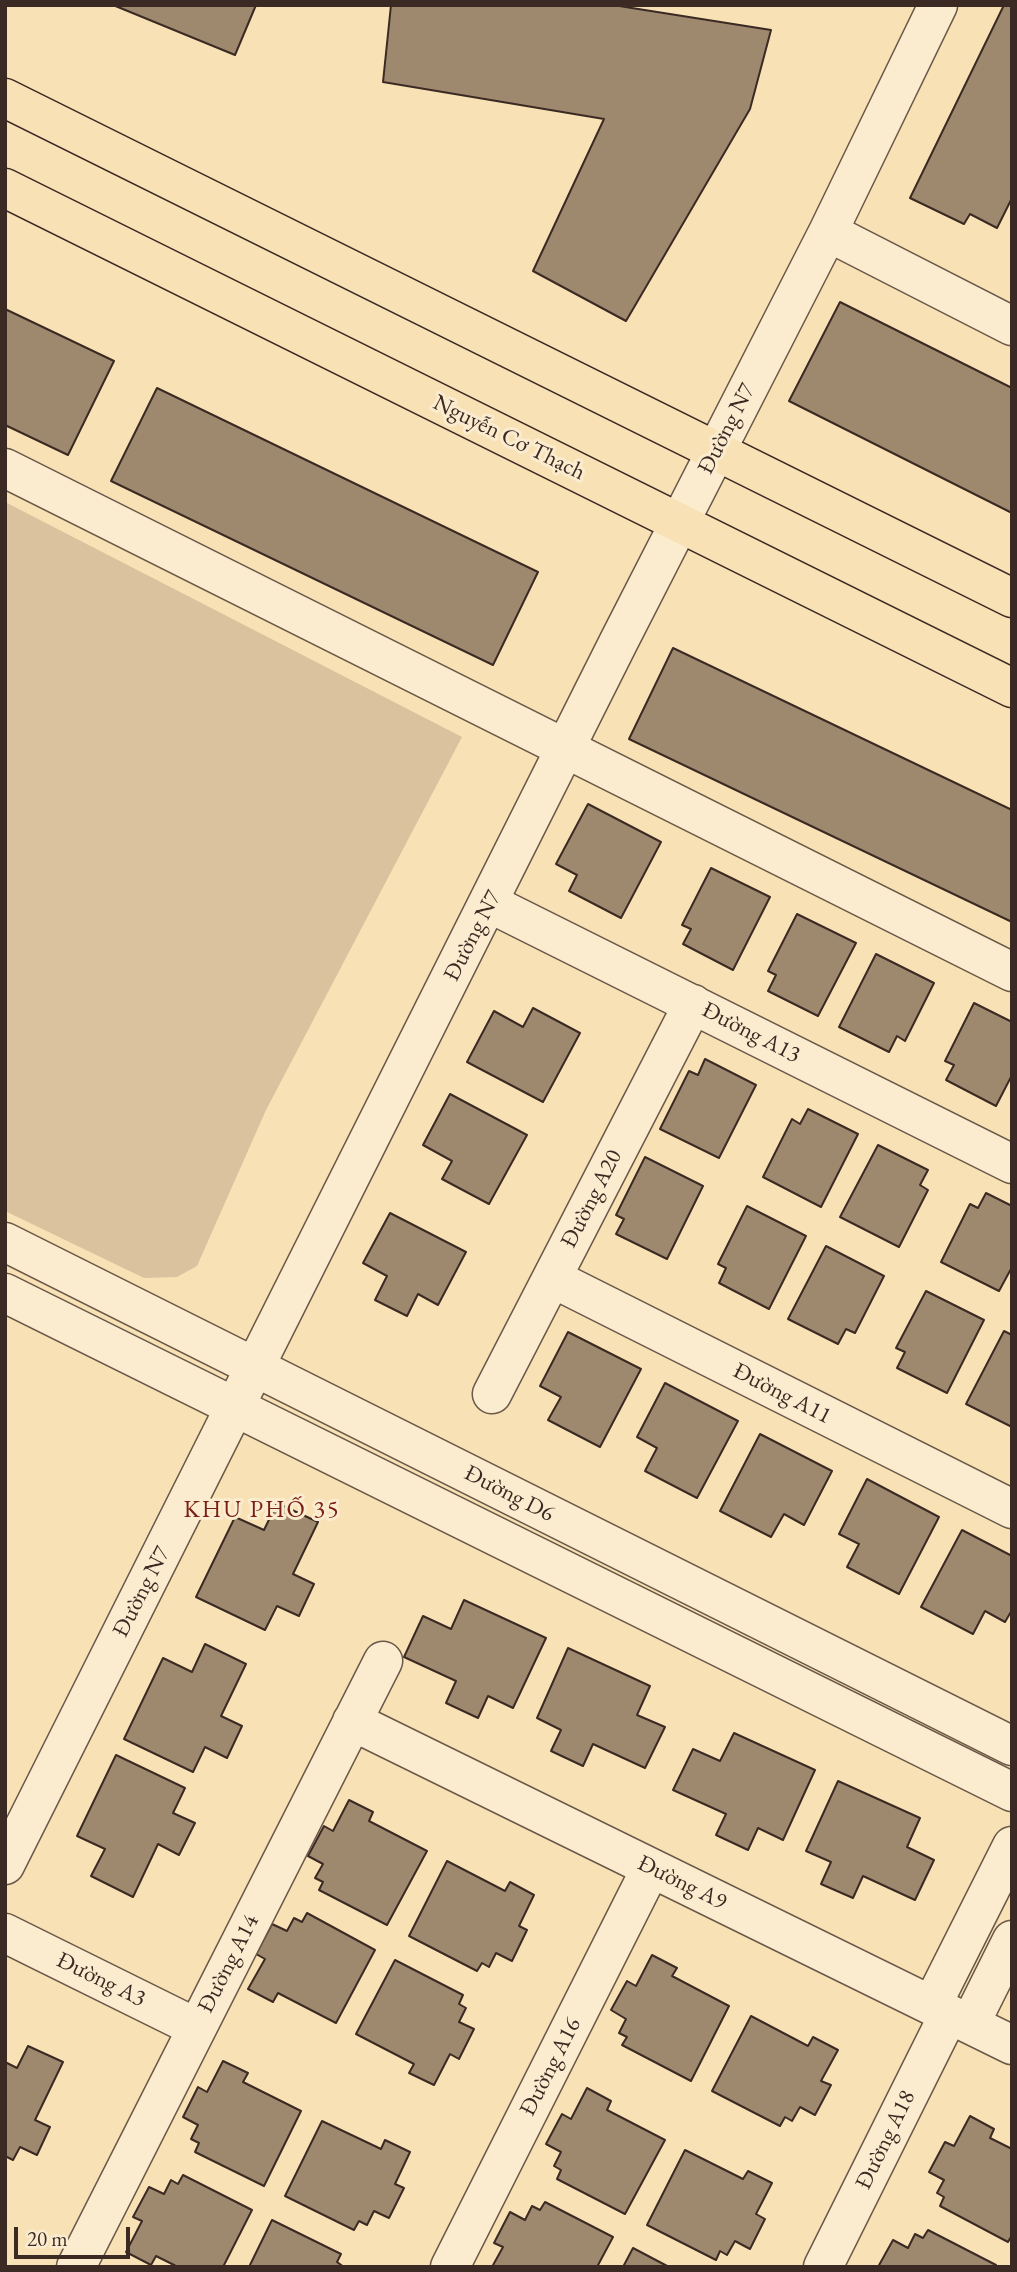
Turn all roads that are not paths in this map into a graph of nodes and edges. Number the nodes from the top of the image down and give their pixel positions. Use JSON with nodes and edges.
{"nodes":[{"id":1,"x":938,"y":5,"type":"edge"},
{"id":2,"x":5,"y":98,"type":"edge"},
{"id":3,"x":5,"y":188,"type":"edge"},
{"id":4,"x":828,"y":232,"type":"junction"},
{"id":5,"x":1012,"y":326,"type":"edge"},
{"id":6,"x":716,"y":450,"type":"junction"},
{"id":7,"x":5,"y":468,"type":"edge"},
{"id":8,"x":679,"y":523,"type":"junction"},
{"id":9,"x":1012,"y":598,"type":"edge"},
{"id":10,"x":1012,"y":688,"type":"edge"},
{"id":11,"x":565,"y":750,"type":"junction"},
{"id":12,"x":489,"y":903,"type":"junction"},
{"id":13,"x":1012,"y":972,"type":"edge"},
{"id":14,"x":693,"y":1004,"type":"junction"},
{"id":15,"x":1012,"y":1164,"type":"edge"},
{"id":16,"x":5,"y":1242,"type":"edge"},
{"id":17,"x":552,"y":1278,"type":"junction"},
{"id":18,"x":5,"y":1293,"type":"edge"},
{"id":19,"x":255,"y":1367,"type":"junction"},
{"id":20,"x":492,"y":1394,"type":"dead end"},
{"id":21,"x":235,"y":1407,"type":"junction"},
{"id":22,"x":1012,"y":1509,"type":"edge"},
{"id":23,"x":383,"y":1661,"type":"dead end"},
{"id":24,"x":352,"y":1721,"type":"junction"},
{"id":25,"x":1012,"y":1746,"type":"edge"},
{"id":26,"x":1012,"y":1792,"type":"edge"},
{"id":27,"x":1012,"y":1846,"type":"edge"},
{"id":28,"x":5,"y":1865,"type":"edge"},
{"id":29,"x":652,"y":1868,"type":"junction"},
{"id":30,"x":5,"y":1933,"type":"edge"},
{"id":31,"x":1012,"y":1940,"type":"edge"},
{"id":32,"x":950,"y":2014,"type":"junction"},
{"id":33,"x":197,"y":2028,"type":"junction"},
{"id":34,"x":1012,"y":2045,"type":"edge"},
{"id":35,"x":76,"y":2267,"type":"edge"},
{"id":36,"x":450,"y":2267,"type":"edge"},
{"id":37,"x":823,"y":2267,"type":"edge"}],
"edges":[{"from":1,"to":4,"type":"street","name":"Đường N7"},
{"from":2,"to":6,"type":"main road"},
{"from":3,"to":8,"type":"main road","name":"Nguyễn Cơ Thạch"},
{"from":4,"to":5,"type":"street"},
{"from":4,"to":6,"type":"street","name":"Đường N7"},
{"from":6,"to":8,"type":"street","name":"Đường N7"},
{"from":6,"to":9,"type":"main road"},
{"from":7,"to":11,"type":"street"},
{"from":8,"to":10,"type":"main road","name":"Nguyễn Cơ Thạch"},
{"from":8,"to":11,"type":"street","name":"Đường N7"},
{"from":11,"to":12,"type":"street","name":"Đường N7"},
{"from":11,"to":13,"type":"street"},
{"from":12,"to":14,"type":"street","name":"Đường A13"},
{"from":12,"to":19,"type":"street","name":"Đường N7"},
{"from":14,"to":15,"type":"street","name":"Đường A13"},
{"from":14,"to":17,"type":"street","name":"Đường A20"},
{"from":16,"to":19,"type":"street","name":"Đường D6"},
{"from":17,"to":20,"type":"street","name":"Đường A20"},
{"from":17,"to":22,"type":"street","name":"Đường A11"},
{"from":18,"to":21,"type":"street","name":"Đường D6"},
{"from":19,"to":21,"type":"street","name":"Đường N7"},
{"from":19,"to":25,"type":"street","name":"Đường D6"},
{"from":21,"to":26,"type":"street","name":"Đường D6"},
{"from":21,"to":28,"type":"street","name":"Đường N7"},
{"from":23,"to":24,"type":"street","name":"Đường A14"},
{"from":24,"to":29,"type":"street","name":"Đường A9"},
{"from":24,"to":33,"type":"street","name":"Đường A14"},
{"from":27,"to":32,"type":"street","name":"Đường A18"},
{"from":29,"to":32,"type":"street","name":"Đường A9"},
{"from":29,"to":36,"type":"street","name":"Đường A16"},
{"from":30,"to":33,"type":"street","name":"Đường A3"},
{"from":31,"to":32,"type":"street","name":"Đường A18"},
{"from":32,"to":34,"type":"street","name":"Đường A9"},
{"from":32,"to":37,"type":"street","name":"Đường A18"},
{"from":33,"to":35,"type":"street","name":"Đường A14"}]}
